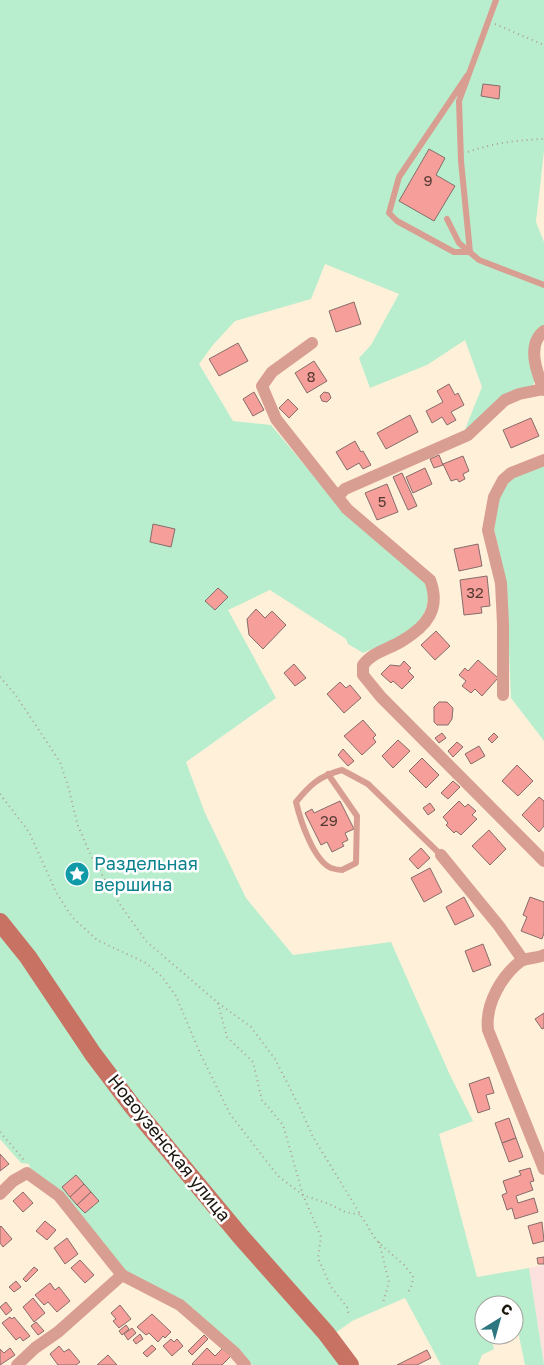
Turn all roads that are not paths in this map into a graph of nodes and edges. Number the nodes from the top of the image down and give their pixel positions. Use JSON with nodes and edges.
{"nodes":[{"id":1,"x":496,"y":0,"type":"edge"},
{"id":2,"x":467,"y":76,"type":"junction"},
{"id":3,"x":446,"y":219,"type":"dead end"},
{"id":4,"x":470,"y":252,"type":"junction"},
{"id":5,"x":544,"y":284,"type":"edge"},
{"id":6,"x":544,"y":331,"type":"edge"},
{"id":7,"x":312,"y":343,"type":"dead end"},
{"id":8,"x":544,"y":389,"type":"edge"},
{"id":9,"x":544,"y":460,"type":"edge"},
{"id":10,"x":338,"y":496,"type":"junction"},
{"id":11,"x":503,"y":696,"type":"dead end"},
{"id":12,"x":328,"y":774,"type":"junction"},
{"id":13,"x":441,"y":855,"type":"joint"},
{"id":14,"x":544,"y":861,"type":"edge"},
{"id":15,"x":0,"y":922,"type":"edge"},
{"id":16,"x":543,"y":959,"type":"edge"},
{"id":17,"x":523,"y":960,"type":"junction"},
{"id":18,"x":544,"y":1169,"type":"edge"},
{"id":19,"x":0,"y":1194,"type":"edge"},
{"id":20,"x":122,"y":1275,"type":"junction"},
{"id":21,"x":241,"y":1364,"type":"edge"},
{"id":22,"x":17,"y":1365,"type":"edge"},
{"id":23,"x":350,"y":1365,"type":"edge"}],
"edges":[{"from":1,"to":2,"type":"lane"},
{"from":2,"to":4,"type":"lane"},
{"from":2,"to":4,"type":"lane"},
{"from":3,"to":4,"type":"lane"},
{"from":4,"to":5,"type":"lane"},
{"from":6,"to":8,"type":"street"},
{"from":7,"to":10,"type":"street"},
{"from":8,"to":10,"type":"street"},
{"from":9,"to":11,"type":"street"},
{"from":10,"to":14,"type":"street"},
{"from":12,"to":12,"type":"lane"},
{"from":12,"to":13,"type":"lane"},
{"from":13,"to":17,"type":"street"},
{"from":15,"to":23,"type":"main road","name":"Новоузенская улица"},
{"from":16,"to":17,"type":"street"},
{"from":17,"to":18,"type":"street"},
{"from":19,"to":20,"type":"street"},
{"from":20,"to":21,"type":"street"},
{"from":20,"to":22,"type":"street"}]}
